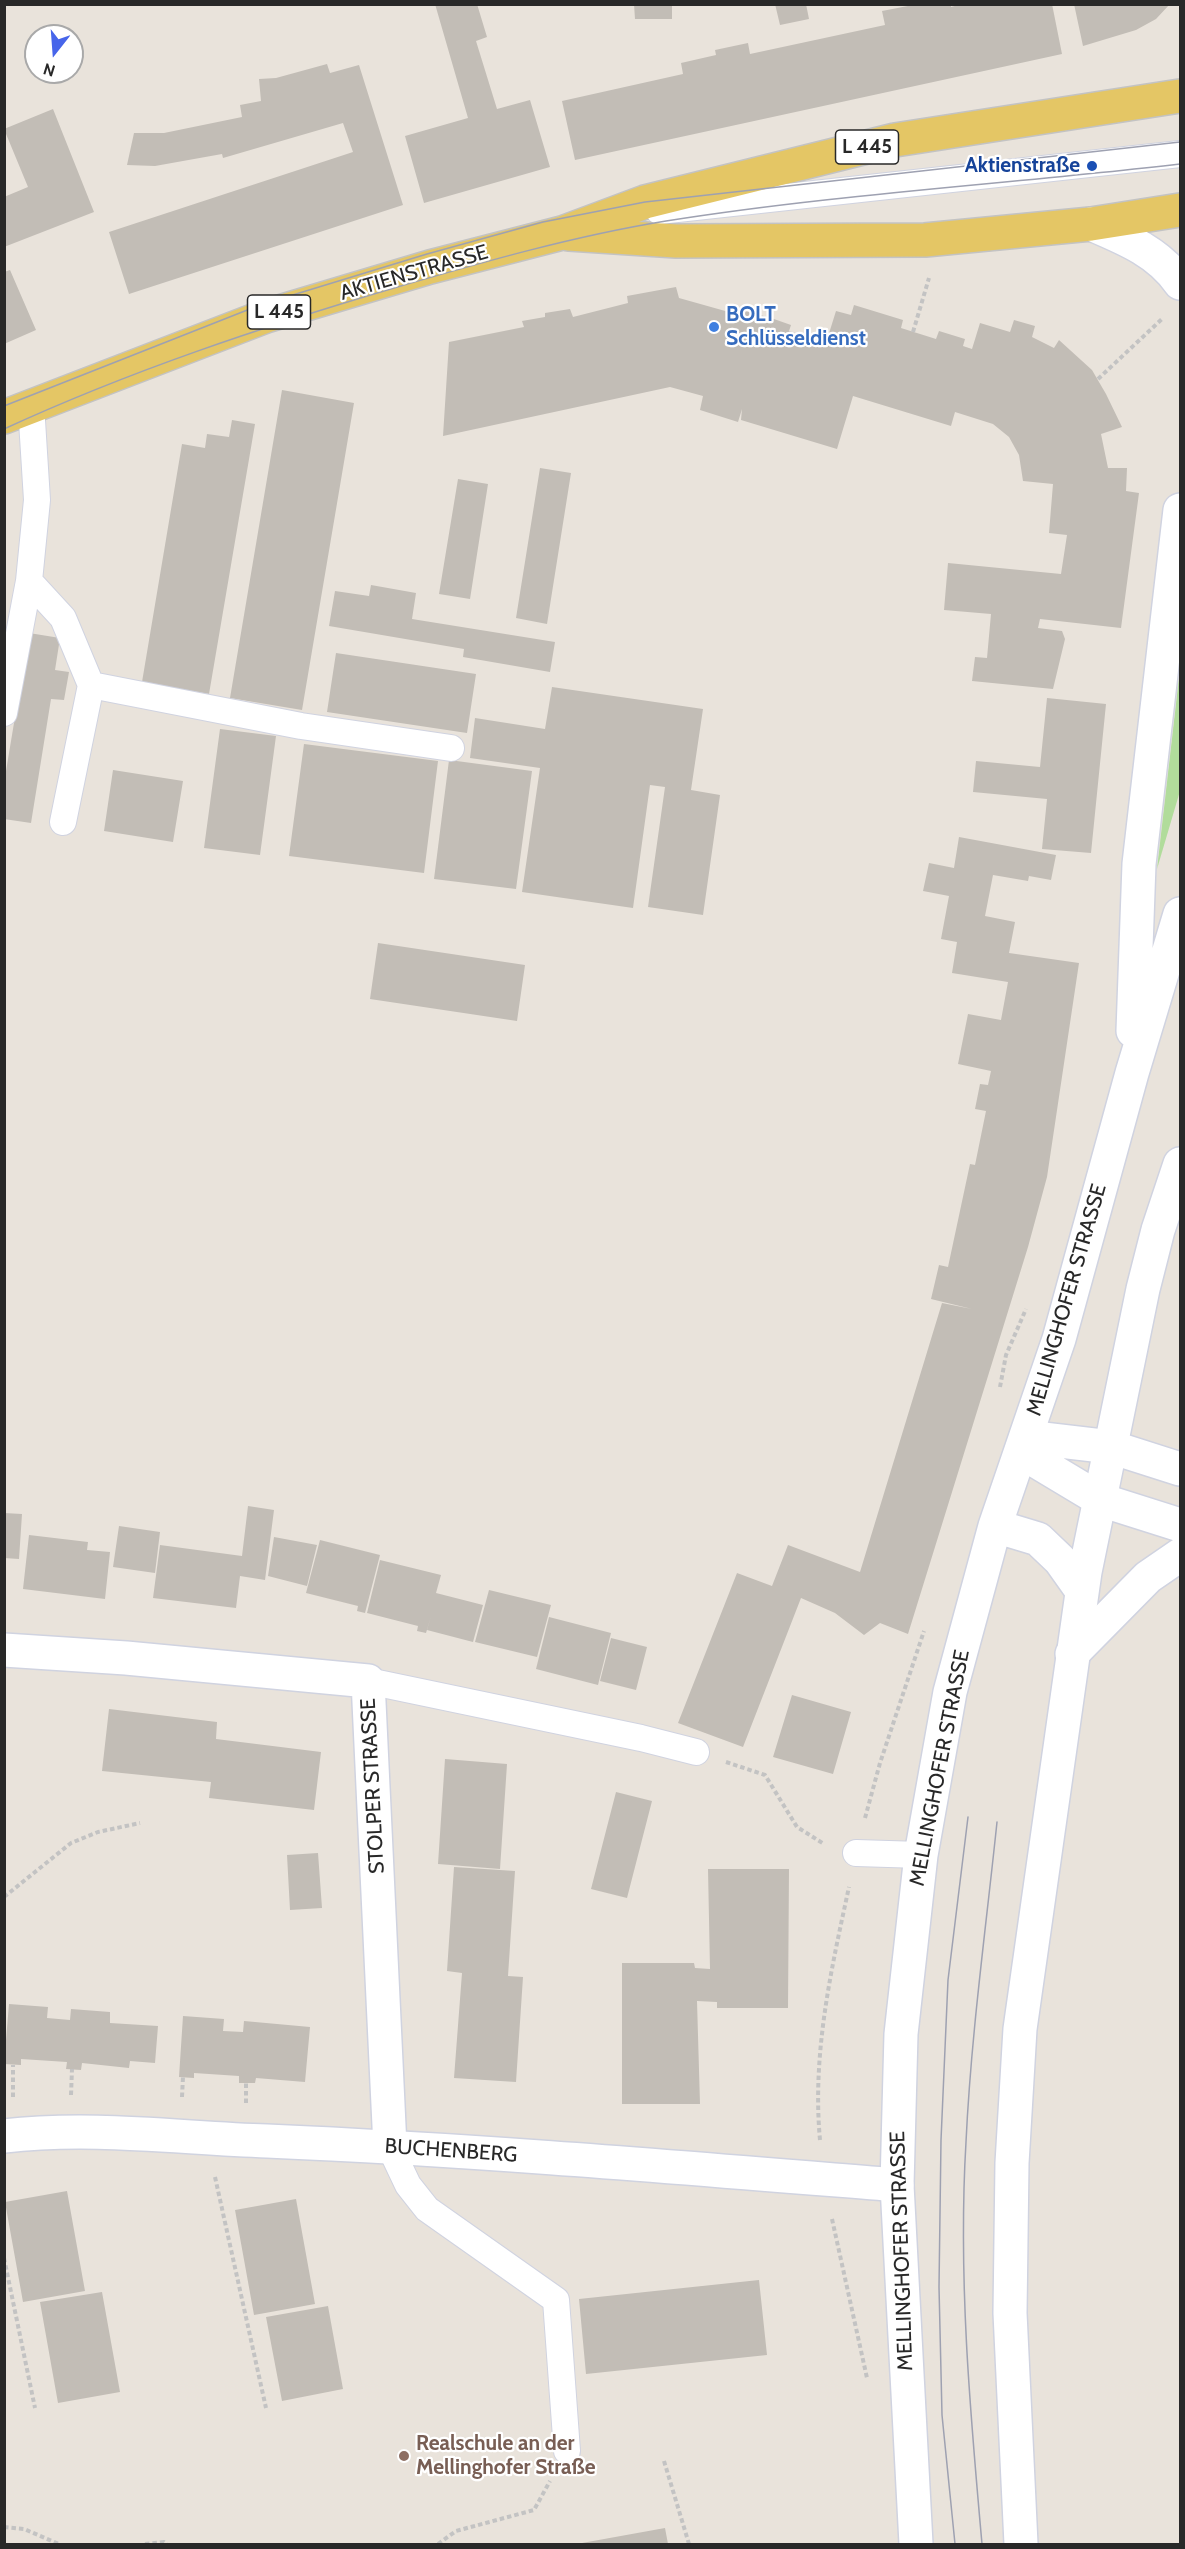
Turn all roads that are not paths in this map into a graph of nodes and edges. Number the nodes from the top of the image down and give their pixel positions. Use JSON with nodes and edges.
{"nodes":[{"id":1,"x":1180,"y":96,"type":"edge"},
{"id":2,"x":1180,"y":154,"type":"edge"},
{"id":3,"x":1180,"y":210,"type":"edge"},
{"id":4,"x":1091,"y":224,"type":"junction"},
{"id":5,"x":562,"y":232,"type":"junction"},
{"id":6,"x":1180,"y":282,"type":"edge"},
{"id":7,"x":18,"y":411,"type":"edge"},
{"id":8,"x":1180,"y":510,"type":"edge"},
{"id":9,"x":29,"y":581,"type":"junction"},
{"id":10,"x":91,"y":685,"type":"junction"},
{"id":11,"x":4,"y":713,"type":"edge"},
{"id":12,"x":451,"y":748,"type":"dead end"},
{"id":13,"x":63,"y":822,"type":"dead end"},
{"id":14,"x":1180,"y":914,"type":"edge"},
{"id":15,"x":1132,"y":1073,"type":"junction"},
{"id":16,"x":1180,"y":1164,"type":"edge"},
{"id":17,"x":1024,"y":1444,"type":"junction"},
{"id":18,"x":1111,"y":1447,"type":"junction"},
{"id":19,"x":1180,"y":1469,"type":"edge"},
{"id":20,"x":1101,"y":1500,"type":"junction"},
{"id":21,"x":1180,"y":1525,"type":"edge"},
{"id":22,"x":995,"y":1526,"type":"junction"},
{"id":23,"x":1180,"y":1555,"type":"edge"},
{"id":24,"x":1082,"y":1591,"type":"junction"},
{"id":25,"x":4,"y":1650,"type":"edge"},
{"id":26,"x":1072,"y":1654,"type":"junction"},
{"id":27,"x":368,"y":1681,"type":"junction"},
{"id":28,"x":696,"y":1752,"type":"road end"},
{"id":29,"x":856,"y":1853,"type":"road end"},
{"id":30,"x":921,"y":1855,"type":"junction"},
{"id":31,"x":4,"y":2136,"type":"edge"},
{"id":32,"x":390,"y":2147,"type":"junction"},
{"id":33,"x":897,"y":2185,"type":"junction"},
{"id":34,"x":567,"y":2451,"type":"road end"},
{"id":35,"x":916,"y":2544,"type":"edge"},
{"id":36,"x":1021,"y":2544,"type":"edge"}],
"edges":[{"from":1,"to":5,"type":"main road","name":"AKTIENSTRASSE","number":"L 445"},
{"from":2,"to":5,"type":"lane"},
{"from":3,"to":4,"type":"main road","name":"AKTIENSTRASSE","number":"L 445"},
{"from":4,"to":5,"type":"main road","name":"AKTIENSTRASSE","number":"L 445"},
{"from":4,"to":6,"type":"main road"},
{"from":5,"to":7,"type":"main road","name":"AKTIENSTRASSE","number":"L 445"},
{"from":7,"to":9,"type":"lane","name":"AKTIENSTRASSE"},
{"from":8,"to":15,"type":"main road"},
{"from":9,"to":10,"type":"lane"},
{"from":9,"to":11,"type":"lane","name":"AKTIENSTRASSE"},
{"from":10,"to":12,"type":"lane"},
{"from":10,"to":13,"type":"lane"},
{"from":14,"to":15,"type":"main road","name":"MELLINGHOFER STRASSE"},
{"from":15,"to":17,"type":"main road","name":"MELLINGHOFER STRASSE"},
{"from":16,"to":18,"type":"main road"},
{"from":17,"to":18,"type":"main road"},
{"from":17,"to":20,"type":"main road"},
{"from":17,"to":22,"type":"main road","name":"MELLINGHOFER STRASSE"},
{"from":18,"to":19,"type":"main road"},
{"from":18,"to":20,"type":"main road"},
{"from":20,"to":21,"type":"main road"},
{"from":20,"to":24,"type":"main road"},
{"from":22,"to":24,"type":"main road"},
{"from":22,"to":30,"type":"main road","name":"MELLINGHOFER STRASSE"},
{"from":23,"to":26,"type":"main road"},
{"from":24,"to":26,"type":"main road"},
{"from":25,"to":27,"type":"main road","name":"STOLPER STRASSE"},
{"from":26,"to":36,"type":"main road"},
{"from":27,"to":28,"type":"lane"},
{"from":27,"to":32,"type":"main road","name":"STOLPER STRASSE"},
{"from":29,"to":30,"type":"lane"},
{"from":30,"to":33,"type":"main road","name":"MELLINGHOFER STRASSE"},
{"from":31,"to":32,"type":"main road","name":"BUCHENBERG"},
{"from":32,"to":33,"type":"main road","name":"BUCHENBERG"},
{"from":32,"to":34,"type":"lane"},
{"from":33,"to":35,"type":"main road","name":"MELLINGHOFER STRASSE"}]}
